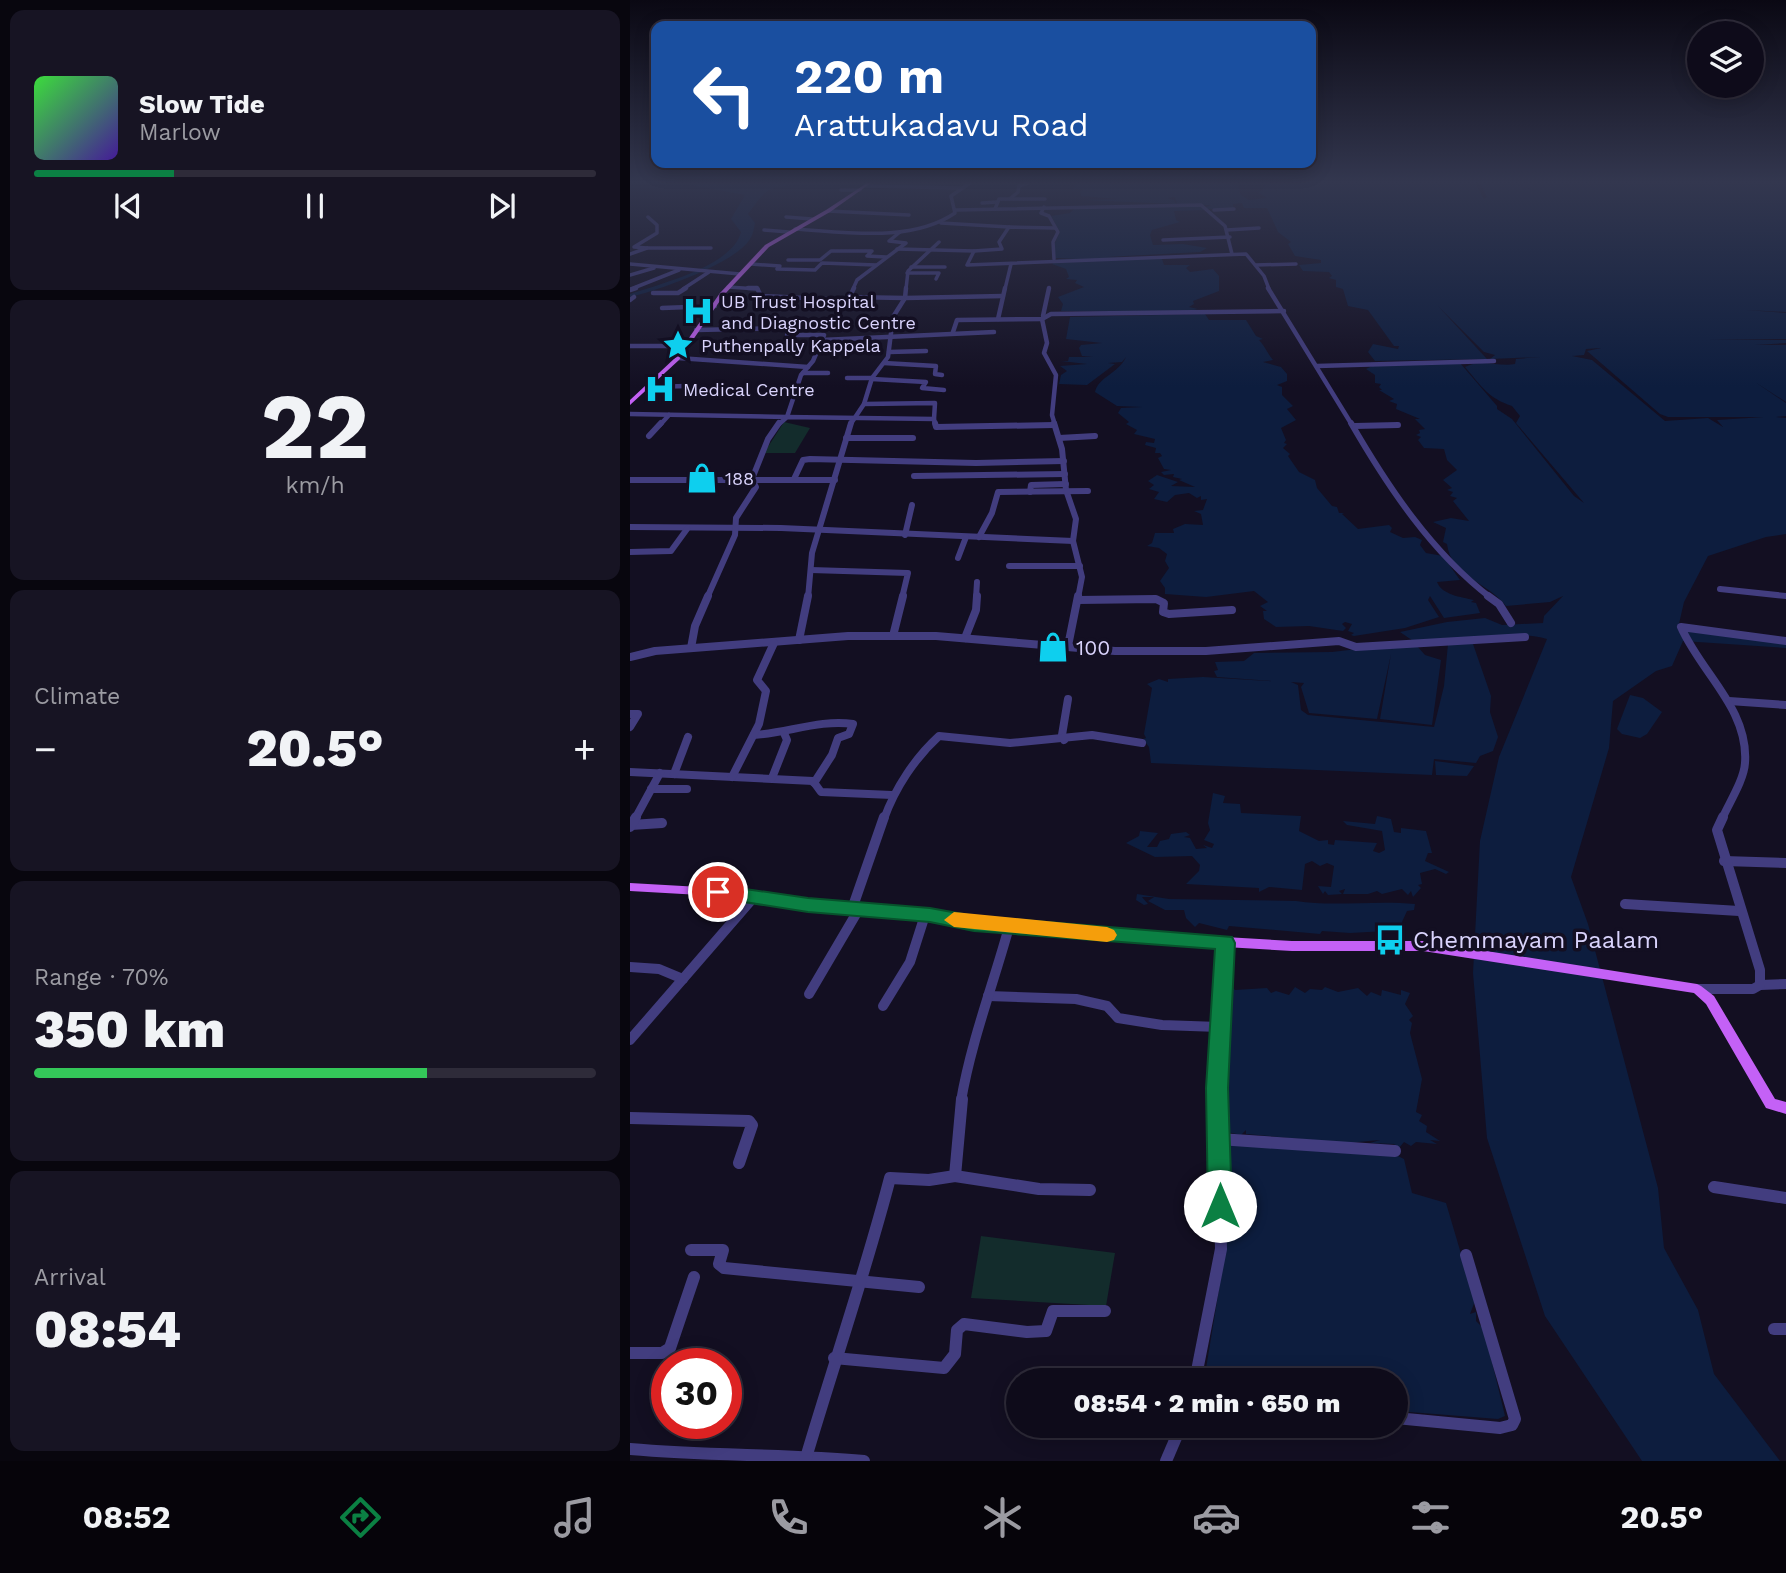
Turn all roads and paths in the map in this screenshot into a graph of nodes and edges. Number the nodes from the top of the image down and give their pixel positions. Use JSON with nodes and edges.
{"nodes":[{"id":1,"x":762,"y":251,"type":"edge"},
{"id":2,"x":831,"y":251,"type":"edge"},
{"id":3,"x":872,"y":251,"type":"edge"},
{"id":4,"x":894,"y":251,"type":"edge"},
{"id":5,"x":926,"y":251,"type":"edge"},
{"id":6,"x":974,"y":251,"type":"edge"},
{"id":7,"x":1054,"y":251,"type":"edge"},
{"id":8,"x":1232,"y":254,"type":"joint"},
{"id":9,"x":886,"y":257,"type":"junction"},
{"id":10,"x":1054,"y":259,"type":"junction"},
{"id":11,"x":788,"y":260,"type":"dead end"},
{"id":12,"x":630,"y":264,"type":"edge"},
{"id":13,"x":751,"y":264,"type":"junction"},
{"id":14,"x":1011,"y":264,"type":"junction"},
{"id":15,"x":1296,"y":264,"type":"dead end"},
{"id":16,"x":876,"y":265,"type":"junction"},
{"id":17,"x":1255,"y":265,"type":"junction"},
{"id":18,"x":656,"y":267,"type":"junction"},
{"id":19,"x":911,"y":267,"type":"junction"},
{"id":20,"x":945,"y":267,"type":"dead end"},
{"id":21,"x":680,"y":270,"type":"junction"},
{"id":22,"x":709,"y":272,"type":"junction"},
{"id":23,"x":907,"y":273,"type":"junction"},
{"id":24,"x":740,"y":274,"type":"junction"},
{"id":25,"x":630,"y":275,"type":"edge"},
{"id":26,"x":936,"y":279,"type":"dead end"},
{"id":27,"x":728,"y":287,"type":"junction"},
{"id":28,"x":1049,"y":287,"type":"dead end"},
{"id":29,"x":630,"y":290,"type":"edge"},
{"id":30,"x":653,"y":293,"type":"dead end"},
{"id":31,"x":1003,"y":296,"type":"junction"},
{"id":32,"x":849,"y":297,"type":"junction"},
{"id":33,"x":905,"y":298,"type":"junction"},
{"id":34,"x":715,"y":306,"type":"junction"},
{"id":35,"x":662,"y":308,"type":"dead end"},
{"id":36,"x":1284,"y":311,"type":"junction"},
{"id":37,"x":1043,"y":317,"type":"junction"},
{"id":38,"x":998,"y":319,"type":"junction"},
{"id":39,"x":784,"y":322,"type":"dead end"},
{"id":40,"x":696,"y":330,"type":"junction"},
{"id":41,"x":953,"y":332,"type":"junction"},
{"id":42,"x":994,"y":332,"type":"dead end"},
{"id":43,"x":787,"y":335,"type":"dead end"},
{"id":44,"x":893,"y":336,"type":"junction"},
{"id":45,"x":822,"y":340,"type":"junction"},
{"id":46,"x":630,"y":346,"type":"edge"},
{"id":47,"x":684,"y":346,"type":"junction"},
{"id":48,"x":926,"y":351,"type":"dead end"},
{"id":49,"x":815,"y":352,"type":"junction"},
{"id":50,"x":852,"y":352,"type":"dead end"},
{"id":51,"x":889,"y":352,"type":"junction"},
{"id":52,"x":678,"y":358,"type":"junction"},
{"id":53,"x":1494,"y":360,"type":"dead end"},
{"id":54,"x":884,"y":363,"type":"junction"},
{"id":55,"x":1317,"y":366,"type":"junction"},
{"id":56,"x":808,"y":367,"type":"junction"},
{"id":57,"x":803,"y":373,"type":"junction"},
{"id":58,"x":828,"y":373,"type":"dead end"},
{"id":59,"x":942,"y":375,"type":"dead end"},
{"id":60,"x":847,"y":378,"type":"dead end"},
{"id":61,"x":872,"y":379,"type":"junction"},
{"id":62,"x":687,"y":386,"type":"dead end"},
{"id":63,"x":650,"y":387,"type":"junction"},
{"id":64,"x":944,"y":390,"type":"dead end"},
{"id":65,"x":630,"y":403,"type":"edge"},
{"id":66,"x":864,"y":404,"type":"junction"},
{"id":67,"x":630,"y":414,"type":"edge"},
{"id":68,"x":668,"y":415,"type":"junction"},
{"id":69,"x":787,"y":417,"type":"junction"},
{"id":70,"x":853,"y":418,"type":"junction"},
{"id":71,"x":934,"y":419,"type":"junction"},
{"id":72,"x":1054,"y":425,"type":"junction"},
{"id":73,"x":1398,"y":425,"type":"dead end"},
{"id":74,"x":1355,"y":426,"type":"junction"},
{"id":75,"x":649,"y":436,"type":"dead end"},
{"id":76,"x":1095,"y":436,"type":"dead end"},
{"id":77,"x":846,"y":438,"type":"junction"},
{"id":78,"x":913,"y":438,"type":"dead end"},
{"id":79,"x":1059,"y":438,"type":"junction"},
{"id":80,"x":842,"y":460,"type":"junction"},
{"id":81,"x":1064,"y":461,"type":"junction"},
{"id":82,"x":916,"y":462,"type":"junction"},
{"id":83,"x":1065,"y":474,"type":"junction"},
{"id":84,"x":630,"y":480,"type":"edge"},
{"id":85,"x":753,"y":480,"type":"junction"},
{"id":86,"x":794,"y":480,"type":"junction"},
{"id":87,"x":835,"y":480,"type":"junction"},
{"id":88,"x":1066,"y":484,"type":"junction"},
{"id":89,"x":1088,"y":491,"type":"dead end"},
{"id":90,"x":1030,"y":492,"type":"junction"},
{"id":91,"x":1067,"y":493,"type":"junction"},
{"id":92,"x":912,"y":505,"type":"dead end"},
{"id":93,"x":630,"y":527,"type":"edge"},
{"id":94,"x":687,"y":528,"type":"junction"},
{"id":95,"x":733,"y":528,"type":"junction"},
{"id":96,"x":818,"y":530,"type":"junction"},
{"id":97,"x":905,"y":534,"type":"junction"},
{"id":98,"x":966,"y":537,"type":"junction"},
{"id":99,"x":979,"y":537,"type":"junction"},
{"id":100,"x":1073,"y":541,"type":"junction"},
{"id":101,"x":630,"y":552,"type":"edge"},
{"id":102,"x":958,"y":558,"type":"dead end"},
{"id":103,"x":1009,"y":566,"type":"dead end"},
{"id":104,"x":1080,"y":566,"type":"junction"},
{"id":105,"x":811,"y":570,"type":"junction"},
{"id":106,"x":977,"y":582,"type":"dead end"},
{"id":107,"x":1720,"y":589,"type":"dead end"},
{"id":108,"x":1786,"y":596,"type":"edge"},
{"id":109,"x":1079,"y":600,"type":"junction"},
{"id":110,"x":1232,"y":610,"type":"dead end"},
{"id":111,"x":1511,"y":623,"type":"dead end"},
{"id":112,"x":893,"y":636,"type":"junction"},
{"id":113,"x":1525,"y":637,"type":"dead end"},
{"id":114,"x":965,"y":638,"type":"junction"},
{"id":115,"x":799,"y":640,"type":"junction"},
{"id":116,"x":1786,"y":641,"type":"edge"},
{"id":117,"x":774,"y":643,"type":"junction"},
{"id":118,"x":1068,"y":646,"type":"junction"},
{"id":119,"x":691,"y":648,"type":"junction"},
{"id":120,"x":630,"y":657,"type":"edge"},
{"id":121,"x":1068,"y":699,"type":"dead end"},
{"id":122,"x":1729,"y":701,"type":"junction"},
{"id":123,"x":1786,"y":705,"type":"edge"},
{"id":124,"x":630,"y":714,"type":"edge"},
{"id":125,"x":630,"y":727,"type":"edge"},
{"id":126,"x":784,"y":733,"type":"junction"},
{"id":127,"x":754,"y":735,"type":"junction"},
{"id":128,"x":688,"y":737,"type":"dead end"},
{"id":129,"x":1064,"y":740,"type":"junction"},
{"id":130,"x":1142,"y":743,"type":"dead end"},
{"id":131,"x":630,"y":772,"type":"edge"},
{"id":132,"x":660,"y":773,"type":"junction"},
{"id":133,"x":674,"y":774,"type":"junction"},
{"id":134,"x":732,"y":777,"type":"junction"},
{"id":135,"x":772,"y":778,"type":"junction"},
{"id":136,"x":814,"y":783,"type":"junction"},
{"id":137,"x":651,"y":789,"type":"junction"},
{"id":138,"x":687,"y":789,"type":"dead end"},
{"id":139,"x":892,"y":795,"type":"junction"},
{"id":140,"x":662,"y":823,"type":"dead end"},
{"id":141,"x":631,"y":826,"type":"edge"},
{"id":142,"x":1724,"y":861,"type":"junction"},
{"id":143,"x":1786,"y":863,"type":"edge"},
{"id":144,"x":630,"y":887,"type":"edge"},
{"id":145,"x":754,"y":897,"type":"junction"},
{"id":146,"x":1625,"y":904,"type":"dead end"},
{"id":147,"x":856,"y":909,"type":"junction"},
{"id":148,"x":1739,"y":911,"type":"junction"},
{"id":149,"x":925,"y":915,"type":"junction"},
{"id":150,"x":1009,"y":927,"type":"junction"},
{"id":151,"x":1225,"y":943,"type":"junction"},
{"id":152,"x":630,"y":967,"type":"edge"},
{"id":153,"x":683,"y":979,"type":"junction"},
{"id":154,"x":1786,"y":984,"type":"edge"},
{"id":155,"x":1760,"y":985,"type":"junction"},
{"id":156,"x":1697,"y":989,"type":"junction"},
{"id":157,"x":809,"y":995,"type":"dead end"},
{"id":158,"x":988,"y":996,"type":"junction"},
{"id":159,"x":883,"y":1006,"type":"dead end"},
{"id":160,"x":1219,"y":1027,"type":"junction"},
{"id":161,"x":630,"y":1040,"type":"edge"},
{"id":162,"x":1786,"y":1108,"type":"edge"},
{"id":163,"x":630,"y":1118,"type":"edge"},
{"id":164,"x":1219,"y":1139,"type":"junction"},
{"id":165,"x":1395,"y":1151,"type":"dead end"},
{"id":166,"x":739,"y":1163,"type":"dead end"},
{"id":167,"x":956,"y":1176,"type":"junction"},
{"id":168,"x":1714,"y":1187,"type":"dead end"},
{"id":169,"x":1090,"y":1190,"type":"dead end"},
{"id":170,"x":1786,"y":1198,"type":"edge"},
{"id":171,"x":691,"y":1250,"type":"dead end"},
{"id":172,"x":1466,"y":1255,"type":"dead end"},
{"id":173,"x":694,"y":1277,"type":"dead end"},
{"id":174,"x":862,"y":1284,"type":"junction"},
{"id":175,"x":919,"y":1287,"type":"dead end"},
{"id":176,"x":1105,"y":1311,"type":"dead end"},
{"id":177,"x":630,"y":1353,"type":"edge"},
{"id":178,"x":834,"y":1358,"type":"junction"},
{"id":179,"x":1198,"y":1368,"type":"edge"},
{"id":180,"x":1408,"y":1419,"type":"edge"},
{"id":181,"x":1176,"y":1438,"type":"edge"},
{"id":182,"x":630,"y":1449,"type":"edge"},
{"id":183,"x":806,"y":1458,"type":"edge"},
{"id":184,"x":864,"y":1461,"type":"edge"},
{"id":185,"x":1166,"y":1461,"type":"edge"}],
"edges":[{"from":1,"to":13,"type":"main road"},
{"from":2,"to":11,"type":"street"},
{"from":3,"to":9,"type":"street"},
{"from":4,"to":9,"type":"street"},
{"from":5,"to":19,"type":"street"},
{"from":6,"to":14,"type":"street"},
{"from":7,"to":10,"type":"street"},
{"from":8,"to":10,"type":"street"},
{"from":8,"to":17,"type":"street"},
{"from":9,"to":16,"type":"street"},
{"from":10,"to":14,"type":"street"},
{"from":12,"to":18,"type":"street"},
{"from":13,"to":16,"type":"street"},
{"from":13,"to":24,"type":"main road"},
{"from":14,"to":31,"type":"street"},
{"from":15,"to":17,"type":"street"},
{"from":16,"to":32,"type":"street"},
{"from":17,"to":36,"type":"street"},
{"from":18,"to":21,"type":"street"},
{"from":18,"to":25,"type":"street"},
{"from":19,"to":20,"type":"street"},
{"from":19,"to":23,"type":"street"},
{"from":21,"to":22,"type":"street"},
{"from":21,"to":29,"type":"street"},
{"from":22,"to":24,"type":"street"},
{"from":22,"to":30,"type":"street"},
{"from":23,"to":26,"type":"street"},
{"from":23,"to":33,"type":"street"},
{"from":24,"to":27,"type":"main road"},
{"from":27,"to":32,"type":"street"},
{"from":27,"to":34,"type":"main road"},
{"from":28,"to":37,"type":"street"},
{"from":31,"to":33,"type":"street"},
{"from":31,"to":38,"type":"street"},
{"from":32,"to":33,"type":"street"},
{"from":33,"to":44,"type":"street"},
{"from":34,"to":35,"type":"street"},
{"from":34,"to":40,"type":"main road"},
{"from":36,"to":37,"type":"street"},
{"from":36,"to":55,"type":"street"},
{"from":37,"to":38,"type":"street"},
{"from":37,"to":72,"type":"street"},
{"from":38,"to":41,"type":"street"},
{"from":39,"to":40,"type":"street"},
{"from":40,"to":47,"type":"main road"},
{"from":41,"to":42,"type":"street"},
{"from":41,"to":44,"type":"street"},
{"from":43,"to":45,"type":"street"},
{"from":44,"to":45,"type":"street"},
{"from":44,"to":51,"type":"street"},
{"from":45,"to":49,"type":"street"},
{"from":46,"to":47,"type":"street"},
{"from":47,"to":52,"type":"main road"},
{"from":48,"to":51,"type":"street"},
{"from":49,"to":50,"type":"street"},
{"from":49,"to":56,"type":"street"},
{"from":51,"to":54,"type":"street"},
{"from":52,"to":56,"type":"street"},
{"from":52,"to":63,"type":"main road"},
{"from":53,"to":55,"type":"street"},
{"from":54,"to":59,"type":"street"},
{"from":54,"to":61,"type":"street"},
{"from":55,"to":74,"type":"street"},
{"from":56,"to":57,"type":"street"},
{"from":57,"to":58,"type":"street"},
{"from":57,"to":69,"type":"street"},
{"from":60,"to":61,"type":"street"},
{"from":61,"to":64,"type":"street"},
{"from":61,"to":66,"type":"street"},
{"from":62,"to":63,"type":"street"},
{"from":63,"to":65,"type":"main road"},
{"from":66,"to":70,"type":"street"},
{"from":66,"to":71,"type":"street"},
{"from":67,"to":68,"type":"street"},
{"from":68,"to":69,"type":"street"},
{"from":68,"to":75,"type":"street"},
{"from":69,"to":70,"type":"street"},
{"from":69,"to":85,"type":"street"},
{"from":70,"to":71,"type":"street"},
{"from":70,"to":77,"type":"street"},
{"from":71,"to":72,"type":"street"},
{"from":72,"to":79,"type":"street"},
{"from":73,"to":74,"type":"street"},
{"from":74,"to":111,"type":"street"},
{"from":76,"to":79,"type":"street"},
{"from":77,"to":78,"type":"street"},
{"from":77,"to":80,"type":"street"},
{"from":79,"to":81,"type":"street"},
{"from":80,"to":82,"type":"street"},
{"from":80,"to":86,"type":"street"},
{"from":80,"to":87,"type":"street"},
{"from":81,"to":82,"type":"street"},
{"from":81,"to":83,"type":"street"},
{"from":82,"to":83,"type":"street"},
{"from":83,"to":88,"type":"street"},
{"from":84,"to":85,"type":"street"},
{"from":85,"to":86,"type":"street"},
{"from":85,"to":95,"type":"street"},
{"from":86,"to":87,"type":"street"},
{"from":87,"to":96,"type":"street"},
{"from":88,"to":90,"type":"street"},
{"from":88,"to":91,"type":"street"},
{"from":89,"to":91,"type":"street"},
{"from":90,"to":91,"type":"street"},
{"from":90,"to":99,"type":"street"},
{"from":91,"to":100,"type":"street"},
{"from":92,"to":97,"type":"street"},
{"from":93,"to":94,"type":"street"},
{"from":94,"to":95,"type":"street"},
{"from":94,"to":101,"type":"street"},
{"from":95,"to":96,"type":"street"},
{"from":95,"to":119,"type":"street"},
{"from":96,"to":97,"type":"street"},
{"from":96,"to":105,"type":"street"},
{"from":97,"to":98,"type":"street"},
{"from":98,"to":99,"type":"street"},
{"from":98,"to":102,"type":"street"},
{"from":99,"to":100,"type":"street"},
{"from":100,"to":104,"type":"street"},
{"from":103,"to":104,"type":"street"},
{"from":104,"to":109,"type":"street"},
{"from":105,"to":112,"type":"street"},
{"from":105,"to":115,"type":"street"},
{"from":106,"to":114,"type":"street"},
{"from":107,"to":108,"type":"street"},
{"from":109,"to":110,"type":"street"},
{"from":109,"to":118,"type":"street"},
{"from":112,"to":114,"type":"street"},
{"from":112,"to":115,"type":"street"},
{"from":113,"to":118,"type":"street"},
{"from":114,"to":118,"type":"street"},
{"from":115,"to":117,"type":"street"},
{"from":116,"to":122,"type":"street"},
{"from":117,"to":119,"type":"street"},
{"from":117,"to":127,"type":"street"},
{"from":119,"to":120,"type":"street"},
{"from":121,"to":129,"type":"street"},
{"from":122,"to":123,"type":"street"},
{"from":122,"to":142,"type":"street"},
{"from":124,"to":125,"type":"street"},
{"from":126,"to":127,"type":"street"},
{"from":126,"to":135,"type":"street"},
{"from":126,"to":136,"type":"street"},
{"from":127,"to":134,"type":"street"},
{"from":128,"to":133,"type":"street"},
{"from":129,"to":130,"type":"street"},
{"from":129,"to":139,"type":"street"},
{"from":131,"to":132,"type":"street"},
{"from":132,"to":133,"type":"street"},
{"from":132,"to":137,"type":"street"},
{"from":133,"to":134,"type":"street"},
{"from":134,"to":135,"type":"street"},
{"from":135,"to":136,"type":"street"},
{"from":136,"to":139,"type":"street"},
{"from":137,"to":138,"type":"street"},
{"from":137,"to":141,"type":"street"},
{"from":139,"to":147,"type":"street"},
{"from":140,"to":141,"type":"street"},
{"from":142,"to":143,"type":"street"},
{"from":142,"to":148,"type":"street"},
{"from":144,"to":145,"type":"main road"},
{"from":145,"to":147,"type":"main road"},
{"from":145,"to":153,"type":"street"},
{"from":146,"to":148,"type":"street"},
{"from":147,"to":149,"type":"main road"},
{"from":147,"to":157,"type":"street"},
{"from":148,"to":155,"type":"street"},
{"from":149,"to":150,"type":"main road"},
{"from":149,"to":159,"type":"street"},
{"from":150,"to":151,"type":"main road"},
{"from":150,"to":158,"type":"street"},
{"from":151,"to":156,"type":"main road"},
{"from":151,"to":160,"type":"street"},
{"from":152,"to":153,"type":"street"},
{"from":153,"to":161,"type":"street"},
{"from":154,"to":155,"type":"street"},
{"from":155,"to":156,"type":"street"},
{"from":156,"to":162,"type":"main road"},
{"from":158,"to":160,"type":"street"},
{"from":158,"to":167,"type":"street"},
{"from":160,"to":164,"type":"street"},
{"from":163,"to":166,"type":"street"},
{"from":164,"to":165,"type":"street"},
{"from":164,"to":179,"type":"street"},
{"from":167,"to":169,"type":"street"},
{"from":167,"to":174,"type":"street"},
{"from":168,"to":170,"type":"street"},
{"from":171,"to":174,"type":"street"},
{"from":172,"to":180,"type":"street"},
{"from":173,"to":177,"type":"street"},
{"from":174,"to":175,"type":"street"},
{"from":174,"to":178,"type":"street"},
{"from":176,"to":178,"type":"street"},
{"from":178,"to":183,"type":"street"},
{"from":181,"to":185,"type":"street"},
{"from":182,"to":183,"type":"street"},
{"from":183,"to":184,"type":"street"}]}
